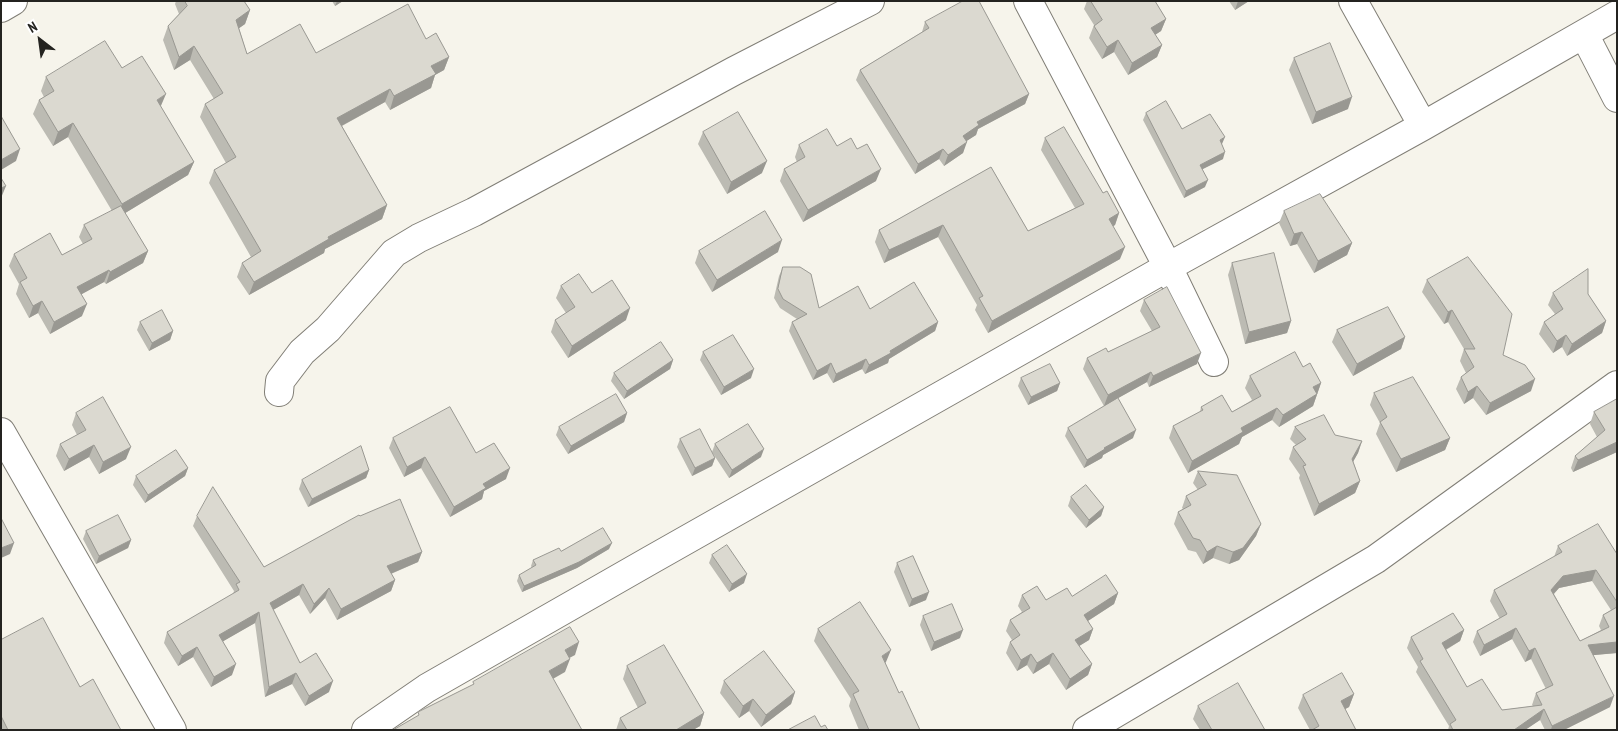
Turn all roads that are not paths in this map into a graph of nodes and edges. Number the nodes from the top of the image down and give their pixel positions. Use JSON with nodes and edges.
{"nodes":[{"id":1,"x":13,"y":1,"type":"edge"},
{"id":2,"x":870,"y":1,"type":"edge"},
{"id":3,"x":1028,"y":1,"type":"edge"},
{"id":4,"x":1353,"y":1,"type":"edge"},
{"id":5,"x":1,"y":8,"type":"edge"},
{"id":6,"x":1617,"y":15,"type":"edge"},
{"id":7,"x":1584,"y":34,"type":"junction"},
{"id":8,"x":1617,"y":98,"type":"edge"},
{"id":9,"x":1423,"y":126,"type":"junction"},
{"id":10,"x":1168,"y":267,"type":"junction"},
{"id":11,"x":1214,"y":362,"type":"dead end"},
{"id":12,"x":1617,"y":385,"type":"edge"},
{"id":13,"x":279,"y":392,"type":"dead end"},
{"id":14,"x":1,"y":432,"type":"edge"},
{"id":15,"x":172,"y":730,"type":"edge"},
{"id":16,"x":366,"y":730,"type":"edge"},
{"id":17,"x":1087,"y":730,"type":"edge"}],
"edges":[{"from":1,"to":5,"type":"street"},
{"from":2,"to":13,"type":"street"},
{"from":3,"to":10,"type":"street"},
{"from":4,"to":9,"type":"street"},
{"from":6,"to":7,"type":"street"},
{"from":7,"to":8,"type":"street"},
{"from":7,"to":9,"type":"street"},
{"from":9,"to":10,"type":"street"},
{"from":10,"to":11,"type":"street"},
{"from":10,"to":16,"type":"street"},
{"from":12,"to":17,"type":"street"},
{"from":14,"to":15,"type":"street"}]}
